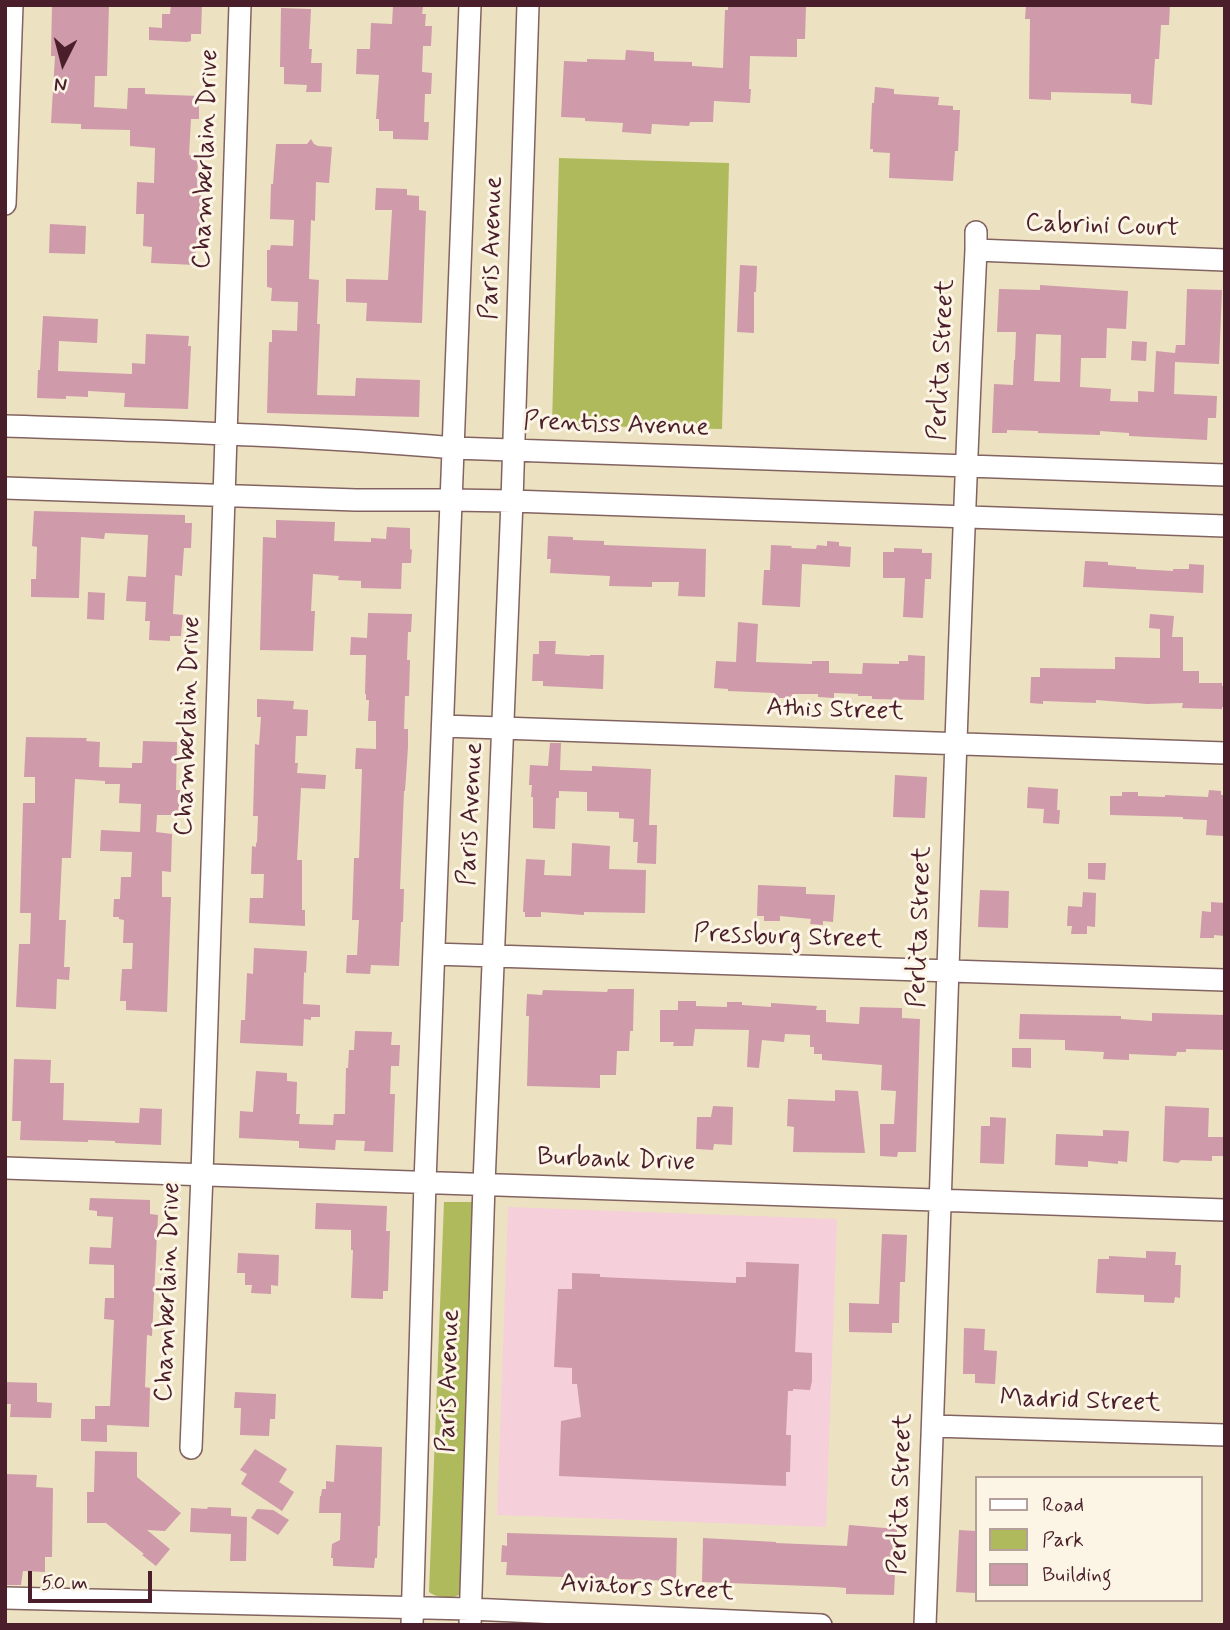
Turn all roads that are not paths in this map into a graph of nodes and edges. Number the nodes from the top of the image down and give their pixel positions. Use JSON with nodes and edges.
{"nodes":[{"id":1,"x":12,"y":5,"type":"edge"},
{"id":2,"x":240,"y":5,"type":"edge"},
{"id":3,"x":470,"y":5,"type":"edge"},
{"id":4,"x":528,"y":5,"type":"edge"},
{"id":5,"x":5,"y":204,"type":"edge"},
{"id":6,"x":976,"y":241,"type":"joint"},
{"id":7,"x":1225,"y":260,"type":"edge"},
{"id":8,"x":5,"y":426,"type":"edge"},
{"id":9,"x":226,"y":433,"type":"junction"},
{"id":10,"x":454,"y":448,"type":"junction"},
{"id":11,"x":514,"y":450,"type":"junction"},
{"id":12,"x":966,"y":465,"type":"junction"},
{"id":13,"x":1225,"y":475,"type":"edge"},
{"id":14,"x":5,"y":488,"type":"edge"},
{"id":15,"x":224,"y":495,"type":"junction"},
{"id":16,"x":452,"y":500,"type":"junction"},
{"id":17,"x":512,"y":501,"type":"junction"},
{"id":18,"x":964,"y":517,"type":"junction"},
{"id":19,"x":1225,"y":526,"type":"edge"},
{"id":20,"x":443,"y":726,"type":"junction"},
{"id":21,"x":504,"y":728,"type":"junction"},
{"id":22,"x":955,"y":743,"type":"junction"},
{"id":23,"x":1225,"y":753,"type":"edge"},
{"id":24,"x":434,"y":954,"type":"junction"},
{"id":25,"x":493,"y":956,"type":"junction"},
{"id":26,"x":947,"y":972,"type":"junction"},
{"id":27,"x":1225,"y":980,"type":"edge"},
{"id":28,"x":5,"y":1168,"type":"edge"},
{"id":29,"x":202,"y":1174,"type":"junction"},
{"id":30,"x":425,"y":1182,"type":"junction"},
{"id":31,"x":484,"y":1184,"type":"junction"},
{"id":32,"x":940,"y":1199,"type":"junction"},
{"id":33,"x":1225,"y":1210,"type":"edge"},
{"id":34,"x":933,"y":1426,"type":"junction"},
{"id":35,"x":1225,"y":1435,"type":"edge"},
{"id":36,"x":191,"y":1448,"type":"dead end"},
{"id":37,"x":5,"y":1598,"type":"edge"},
{"id":38,"x":413,"y":1616,"type":"edge"},
{"id":39,"x":470,"y":1617,"type":"edge"},
{"id":40,"x":702,"y":1622,"type":"edge"},
{"id":41,"x":821,"y":1625,"type":"edge"},
{"id":42,"x":925,"y":1625,"type":"edge"}],
"edges":[{"from":1,"to":5,"type":"street"},
{"from":2,"to":9,"type":"street","name":"Chamberlain Drive"},
{"from":3,"to":10,"type":"street","name":"Paris Avenue"},
{"from":4,"to":11,"type":"street","name":"Paris Avenue"},
{"from":6,"to":7,"type":"street","name":"Cabrini Court"},
{"from":6,"to":12,"type":"street","name":"Perlita Street"},
{"from":8,"to":9,"type":"street","name":"Prentiss Avenue"},
{"from":9,"to":10,"type":"street","name":"Prentiss Avenue"},
{"from":9,"to":15,"type":"street","name":"Chamberlain Drive"},
{"from":10,"to":11,"type":"street","name":"Prentiss Avenue"},
{"from":10,"to":16,"type":"street","name":"Paris Avenue"},
{"from":11,"to":12,"type":"street","name":"Prentiss Avenue"},
{"from":11,"to":17,"type":"street","name":"Paris Avenue"},
{"from":12,"to":13,"type":"street","name":"Prentiss Avenue"},
{"from":12,"to":18,"type":"street","name":"Perlita Street"},
{"from":14,"to":15,"type":"street"},
{"from":15,"to":16,"type":"street"},
{"from":15,"to":29,"type":"street","name":"Chamberlain Drive"},
{"from":16,"to":17,"type":"street"},
{"from":16,"to":20,"type":"street","name":"Paris Avenue"},
{"from":17,"to":18,"type":"street"},
{"from":17,"to":21,"type":"street","name":"Paris Avenue"},
{"from":18,"to":19,"type":"street"},
{"from":18,"to":22,"type":"street","name":"Perlita Street"},
{"from":20,"to":21,"type":"street","name":"Athis Street"},
{"from":20,"to":24,"type":"street","name":"Paris Avenue"},
{"from":21,"to":22,"type":"street","name":"Athis Street"},
{"from":21,"to":25,"type":"street","name":"Paris Avenue"},
{"from":22,"to":23,"type":"street","name":"Athis Street"},
{"from":22,"to":26,"type":"street","name":"Perlita Street"},
{"from":24,"to":25,"type":"street","name":"Pressburg Street"},
{"from":24,"to":30,"type":"street","name":"Paris Avenue"},
{"from":25,"to":26,"type":"street","name":"Pressburg Street"},
{"from":25,"to":31,"type":"street","name":"Paris Avenue"},
{"from":26,"to":27,"type":"street","name":"Pressburg Street"},
{"from":26,"to":32,"type":"street","name":"Perlita Street"},
{"from":28,"to":29,"type":"street","name":"Burbank Drive"},
{"from":29,"to":30,"type":"street","name":"Burbank Drive"},
{"from":29,"to":36,"type":"street","name":"Chamberlain Drive"},
{"from":30,"to":31,"type":"street","name":"Burbank Drive"},
{"from":30,"to":38,"type":"street","name":"Paris Avenue"},
{"from":31,"to":32,"type":"street","name":"Burbank Drive"},
{"from":31,"to":39,"type":"street","name":"Paris Avenue"},
{"from":32,"to":33,"type":"street","name":"Burbank Drive"},
{"from":32,"to":34,"type":"street","name":"Perlita Street"},
{"from":34,"to":35,"type":"street","name":"Madrid Street"},
{"from":34,"to":42,"type":"street","name":"Perlita Street"},
{"from":37,"to":38,"type":"street","name":"Aviators Street"},
{"from":38,"to":39,"type":"street","name":"Aviators Street"},
{"from":39,"to":40,"type":"street","name":"Aviators Street"},
{"from":40,"to":41,"type":"street","name":"Aviators Street"}]}
